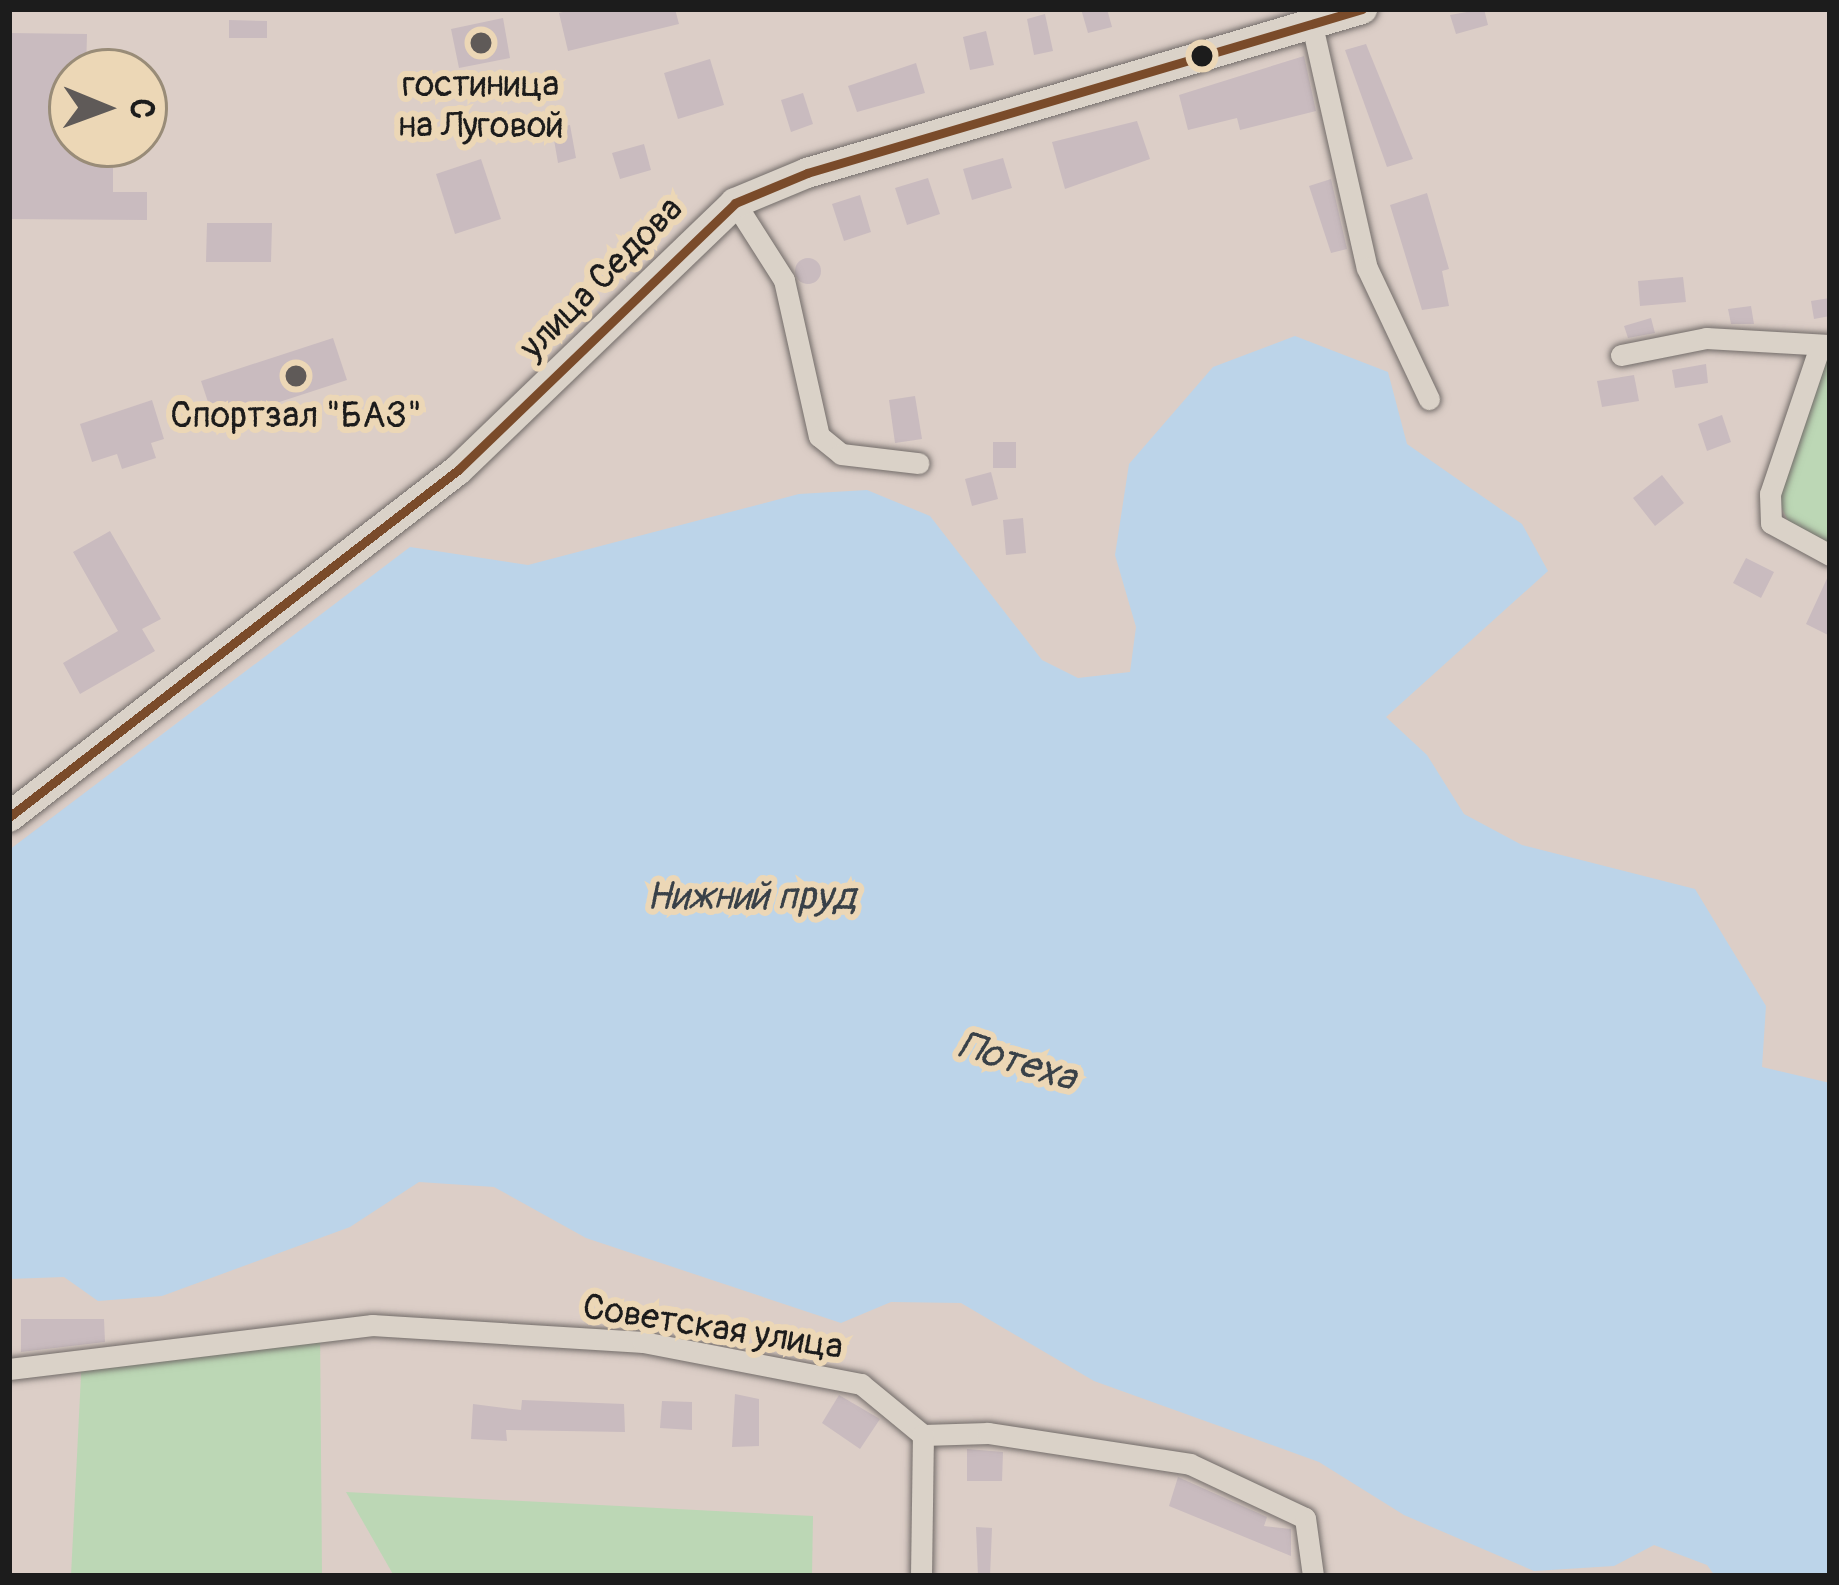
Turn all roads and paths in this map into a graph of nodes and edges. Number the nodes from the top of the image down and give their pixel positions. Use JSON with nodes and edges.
{"nodes":[{"id":1,"x":1362,"y":9,"type":"edge"},
{"id":2,"x":1310,"y":16,"type":"edge"},
{"id":3,"x":735,"y":203,"type":"junction"},
{"id":4,"x":1825,"y":346,"type":"edge"},
{"id":5,"x":1621,"y":355,"type":"dead end"},
{"id":6,"x":1430,"y":399,"type":"dead end"},
{"id":7,"x":918,"y":463,"type":"dead end"},
{"id":8,"x":1830,"y":555,"type":"edge"},
{"id":9,"x":9,"y":818,"type":"edge"},
{"id":10,"x":9,"y":1369,"type":"edge"},
{"id":11,"x":923,"y":1435,"type":"junction"},
{"id":12,"x":921,"y":1576,"type":"edge"},
{"id":13,"x":1312,"y":1576,"type":"edge"}],
"edges":[{"from":1,"to":2,"type":"main road","name":"улица Седова"},
{"from":2,"to":3,"type":"main road","name":"улица Седова"},
{"from":2,"to":6,"type":"street"},
{"from":3,"to":7,"type":"street"},
{"from":3,"to":9,"type":"main road","name":"улица Седова"},
{"from":4,"to":5,"type":"street"},
{"from":4,"to":8,"type":"street"},
{"from":10,"to":11,"type":"street","name":"Советская улица"},
{"from":11,"to":12,"type":"street"},
{"from":11,"to":13,"type":"street"}]}
